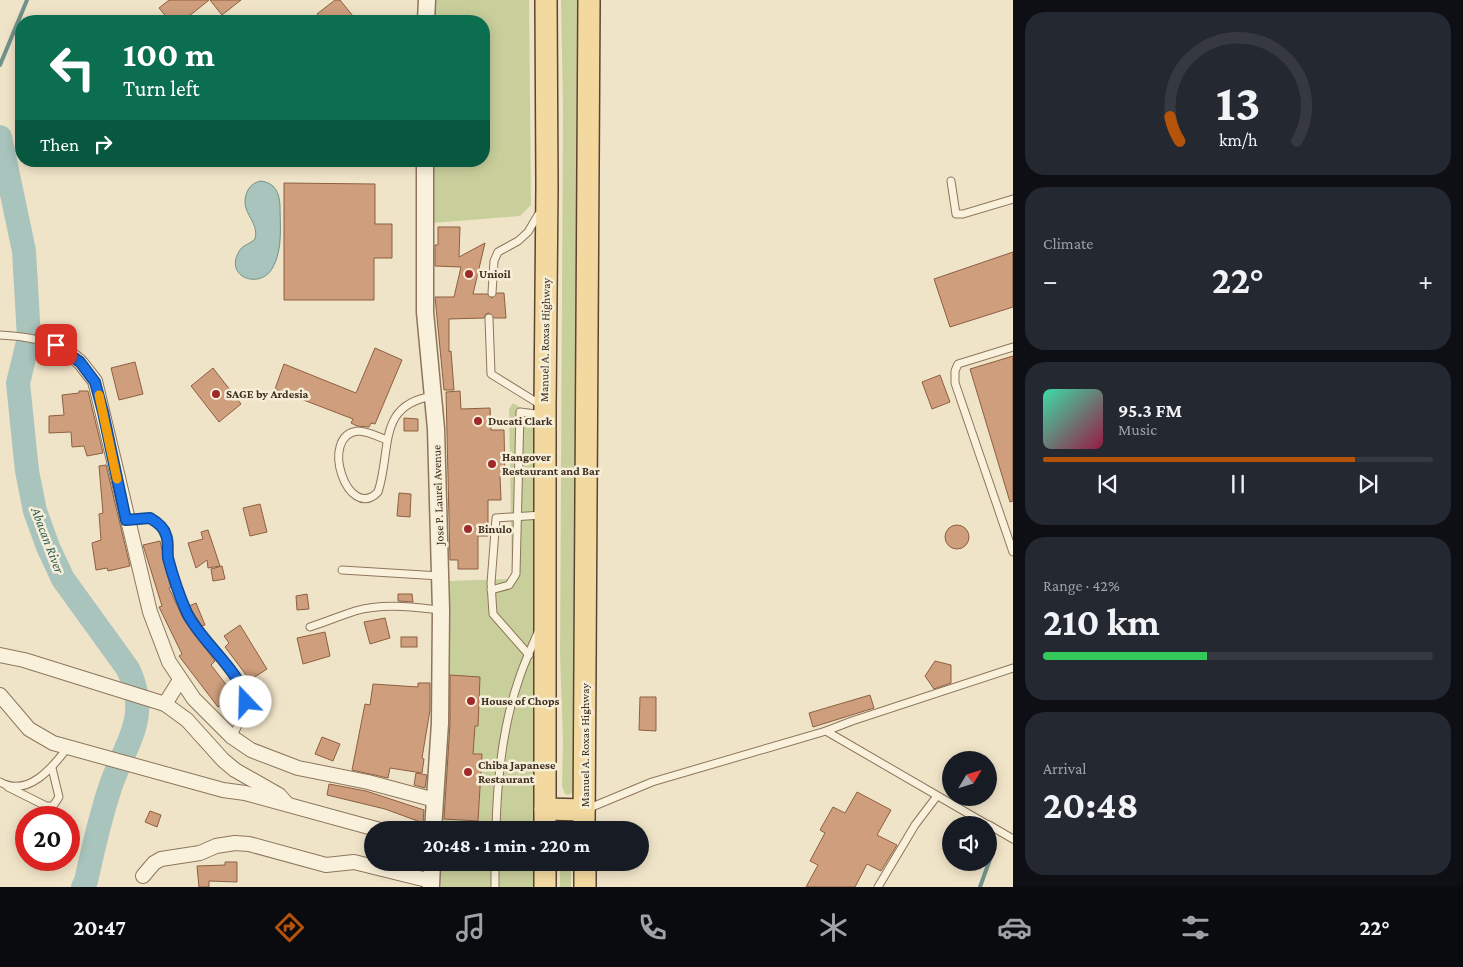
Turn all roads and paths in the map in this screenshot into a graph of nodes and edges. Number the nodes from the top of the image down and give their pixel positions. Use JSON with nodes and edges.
{"nodes":[{"id":1,"x":426,"y":0,"type":"edge"},
{"id":2,"x":546,"y":0,"type":"edge"},
{"id":3,"x":589,"y":0,"type":"edge"},
{"id":4,"x":426,"y":15,"type":"edge"},
{"id":5,"x":425,"y":167,"type":"edge"},
{"id":6,"x":951,"y":181,"type":"dead end"},
{"id":7,"x":548,"y":186,"type":"junction"},
{"id":8,"x":1013,"y":199,"type":"edge"},
{"id":9,"x":492,"y":293,"type":"dead end"},
{"id":10,"x":489,"y":318,"type":"dead end"},
{"id":11,"x":0,"y":335,"type":"edge"},
{"id":12,"x":1013,"y":347,"type":"edge"},
{"id":13,"x":65,"y":350,"type":"joint"},
{"id":14,"x":434,"y":396,"type":"junction"},
{"id":15,"x":545,"y":411,"type":"junction"},
{"id":16,"x":388,"y":440,"type":"junction"},
{"id":17,"x":545,"y":515,"type":"junction"},
{"id":18,"x":518,"y":516,"type":"junction"},
{"id":19,"x":126,"y":520,"type":"junction"},
{"id":20,"x":1013,"y":552,"type":"edge"},
{"id":21,"x":342,"y":570,"type":"dead end"},
{"id":22,"x":440,"y":576,"type":"junction"},
{"id":23,"x":491,"y":590,"type":"junction"},
{"id":24,"x":441,"y":610,"type":"junction"},
{"id":25,"x":545,"y":613,"type":"junction"},
{"id":26,"x":310,"y":627,"type":"dead end"},
{"id":27,"x":0,"y":655,"type":"edge"},
{"id":28,"x":528,"y":655,"type":"junction"},
{"id":29,"x":1013,"y":668,"type":"edge"},
{"id":30,"x":180,"y":680,"type":"junction"},
{"id":31,"x":0,"y":695,"type":"edge"},
{"id":32,"x":165,"y":704,"type":"junction"},
{"id":33,"x":826,"y":731,"type":"junction"},
{"id":34,"x":232,"y":737,"type":"junction"},
{"id":35,"x":68,"y":747,"type":"junction"},
{"id":36,"x":52,"y":768,"type":"junction"},
{"id":37,"x":0,"y":782,"type":"edge"},
{"id":38,"x":8,"y":787,"type":"junction"},
{"id":39,"x":937,"y":796,"type":"junction"},
{"id":40,"x":435,"y":800,"type":"junction"},
{"id":41,"x":545,"y":809,"type":"junction"},
{"id":42,"x":287,"y":810,"type":"junction"},
{"id":43,"x":972,"y":816,"type":"edge"},
{"id":44,"x":584,"y":820,"type":"edge"},
{"id":45,"x":434,"y":821,"type":"edge"},
{"id":46,"x":497,"y":821,"type":"edge"},
{"id":47,"x":545,"y":821,"type":"edge"},
{"id":48,"x":352,"y":828,"type":"junction"},
{"id":49,"x":364,"y":829,"type":"edge"},
{"id":50,"x":997,"y":830,"type":"edge"},
{"id":51,"x":364,"y":833,"type":"edge"},
{"id":52,"x":1013,"y":839,"type":"edge"},
{"id":53,"x":432,"y":871,"type":"edge"},
{"id":54,"x":495,"y":871,"type":"edge"},
{"id":55,"x":545,"y":871,"type":"edge"},
{"id":56,"x":585,"y":871,"type":"edge"},
{"id":57,"x":143,"y":876,"type":"dead end"},
{"id":58,"x":431,"y":884,"type":"edge"},
{"id":59,"x":494,"y":887,"type":"edge"},
{"id":60,"x":544,"y":887,"type":"edge"},
{"id":61,"x":585,"y":887,"type":"edge"},
{"id":62,"x":878,"y":887,"type":"edge"}],
"edges":[{"from":1,"to":4,"type":"street"},
{"from":2,"to":7,"type":"main road","name":"Manuel A. Roxas Highway"},
{"from":3,"to":44,"type":"main road","name":"Manuel A. Roxas Highway"},
{"from":5,"to":14,"type":"street","name":"Jose P. Laurel Avenue"},
{"from":6,"to":8,"type":"lane"},
{"from":7,"to":9,"type":"lane"},
{"from":7,"to":15,"type":"main road","name":"Manuel A. Roxas Highway"},
{"from":10,"to":15,"type":"lane"},
{"from":11,"to":13,"type":"lane"},
{"from":12,"to":20,"type":"lane"},
{"from":13,"to":19,"type":"street"},
{"from":14,"to":16,"type":"lane"},
{"from":14,"to":22,"type":"street","name":"Jose P. Laurel Avenue"},
{"from":15,"to":17,"type":"main road","name":"Manuel A. Roxas Highway"},
{"from":15,"to":18,"type":"lane"},
{"from":16,"to":16,"type":"lane"},
{"from":17,"to":18,"type":"lane"},
{"from":17,"to":25,"type":"main road","name":"Manuel A. Roxas Highway"},
{"from":18,"to":23,"type":"lane"},
{"from":18,"to":23,"type":"lane"},
{"from":19,"to":30,"type":"street"},
{"from":19,"to":34,"type":"lane"},
{"from":21,"to":22,"type":"lane"},
{"from":22,"to":24,"type":"street","name":"Jose P. Laurel Avenue"},
{"from":23,"to":28,"type":"lane"},
{"from":24,"to":26,"type":"lane"},
{"from":24,"to":40,"type":"street","name":"Jose P. Laurel Avenue"},
{"from":25,"to":28,"type":"lane"},
{"from":25,"to":41,"type":"main road","name":"Manuel A. Roxas Highway"},
{"from":27,"to":32,"type":"street"},
{"from":28,"to":46,"type":"lane"},
{"from":29,"to":33,"type":"lane"},
{"from":30,"to":32,"type":"street"},
{"from":30,"to":34,"type":"street"},
{"from":31,"to":35,"type":"street"},
{"from":32,"to":42,"type":"street"},
{"from":33,"to":39,"type":"lane"},
{"from":33,"to":44,"type":"lane"},
{"from":34,"to":40,"type":"street"},
{"from":35,"to":36,"type":"lane"},
{"from":35,"to":42,"type":"street"},
{"from":36,"to":38,"type":"lane"},
{"from":36,"to":38,"type":"lane"},
{"from":37,"to":38,"type":"lane"},
{"from":39,"to":43,"type":"lane"},
{"from":39,"to":62,"type":"lane"},
{"from":40,"to":45,"type":"street","name":"Jose P. Laurel Avenue"},
{"from":41,"to":44,"type":"main road"},
{"from":41,"to":47,"type":"main road","name":"Manuel A. Roxas Highway"},
{"from":42,"to":48,"type":"street"},
{"from":48,"to":49,"type":"street"},
{"from":48,"to":51,"type":"street"},
{"from":50,"to":52,"type":"lane"},
{"from":53,"to":58,"type":"street"},
{"from":54,"to":59,"type":"lane"},
{"from":55,"to":60,"type":"main road"},
{"from":56,"to":61,"type":"main road"},
{"from":57,"to":58,"type":"street"}]}
